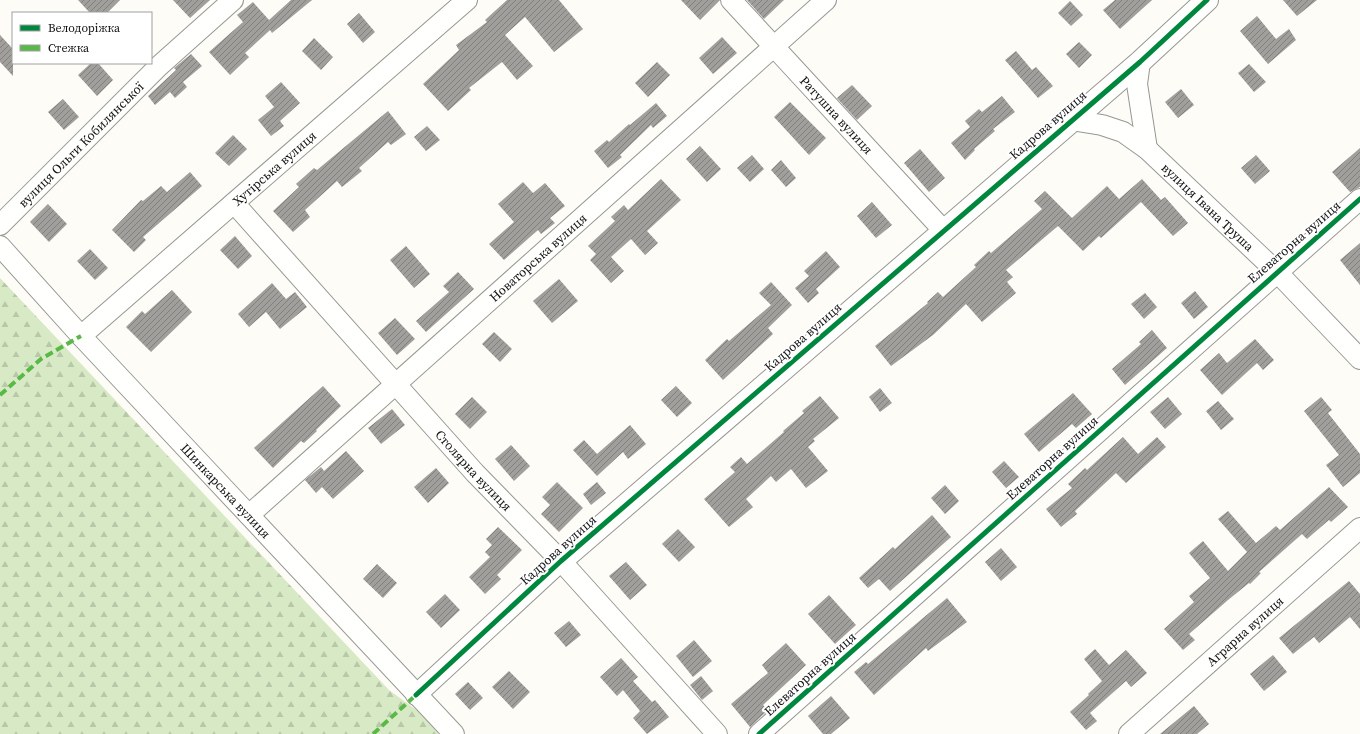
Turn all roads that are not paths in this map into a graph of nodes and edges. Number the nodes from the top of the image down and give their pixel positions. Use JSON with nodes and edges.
{"nodes":[{"id":1,"x":233,"y":0,"type":"edge"},
{"id":2,"x":467,"y":0,"type":"edge"},
{"id":3,"x":731,"y":0,"type":"edge"},
{"id":4,"x":826,"y":0,"type":"edge"},
{"id":5,"x":1207,"y":0,"type":"edge"},
{"id":6,"x":772,"y":46,"type":"junction"},
{"id":7,"x":1140,"y":62,"type":"junction"},
{"id":8,"x":1071,"y":120,"type":"junction"},
{"id":9,"x":1147,"y":149,"type":"junction"},
{"id":10,"x":1360,"y":199,"type":"edge"},
{"id":11,"x":234,"y":203,"type":"junction"},
{"id":12,"x":0,"y":225,"type":"edge"},
{"id":13,"x":943,"y":230,"type":"junction"},
{"id":14,"x":0,"y":246,"type":"edge"},
{"id":15,"x":1277,"y":272,"type":"junction"},
{"id":16,"x":81,"y":336,"type":"junction"},
{"id":17,"x":1360,"y":359,"type":"edge"},
{"id":18,"x":396,"y":385,"type":"junction"},
{"id":19,"x":249,"y":515,"type":"junction"},
{"id":20,"x":1360,"y":528,"type":"edge"},
{"id":21,"x":561,"y":561,"type":"junction"},
{"id":22,"x":416,"y":695,"type":"junction"},
{"id":23,"x":454,"y":734,"type":"edge"},
{"id":24,"x":716,"y":734,"type":"edge"},
{"id":25,"x":759,"y":734,"type":"edge"},
{"id":26,"x":1129,"y":734,"type":"edge"}],
"edges":[{"from":1,"to":12,"type":"street","name":"вулиця Ольги Кобилянської"},
{"from":2,"to":11,"type":"street","name":"Хутірська вулиця"},
{"from":3,"to":6,"type":"street","name":"Ратушна вулиця"},
{"from":4,"to":6,"type":"street","name":"Новаторська вулиця"},
{"from":5,"to":7,"type":"street","name":"Кадрова вулиця"},
{"from":6,"to":13,"type":"street","name":"Ратушна вулиця"},
{"from":6,"to":18,"type":"street","name":"Новаторська вулиця"},
{"from":7,"to":8,"type":"street","name":"Кадрова вулиця"},
{"from":7,"to":9,"type":"street"},
{"from":8,"to":9,"type":"street","name":"вулиця Івана Труша"},
{"from":8,"to":13,"type":"street","name":"Кадрова вулиця"},
{"from":9,"to":15,"type":"street","name":"вулиця Івана Труша"},
{"from":10,"to":15,"type":"street","name":"Елеваторна вулиця"},
{"from":11,"to":16,"type":"street","name":"Хутірська вулиця"},
{"from":11,"to":18,"type":"street","name":"Столярна вулиця"},
{"from":13,"to":21,"type":"street","name":"Кадрова вулиця"},
{"from":14,"to":16,"type":"street","name":"Шинкарська вулиця"},
{"from":15,"to":17,"type":"street","name":"вулиця Івана Труша"},
{"from":15,"to":25,"type":"street","name":"Елеваторна вулиця"},
{"from":16,"to":19,"type":"street","name":"Шинкарська вулиця"},
{"from":18,"to":19,"type":"street","name":"Новаторська вулиця"},
{"from":18,"to":21,"type":"street","name":"Столярна вулиця"},
{"from":19,"to":22,"type":"street","name":"Шинкарська вулиця"},
{"from":20,"to":26,"type":"street","name":"Аграрна вулиця"},
{"from":21,"to":22,"type":"street","name":"Кадрова вулиця"},
{"from":21,"to":24,"type":"street","name":"Столярна вулиця"},
{"from":22,"to":23,"type":"street","name":"Шинкарська вулиця"}]}
